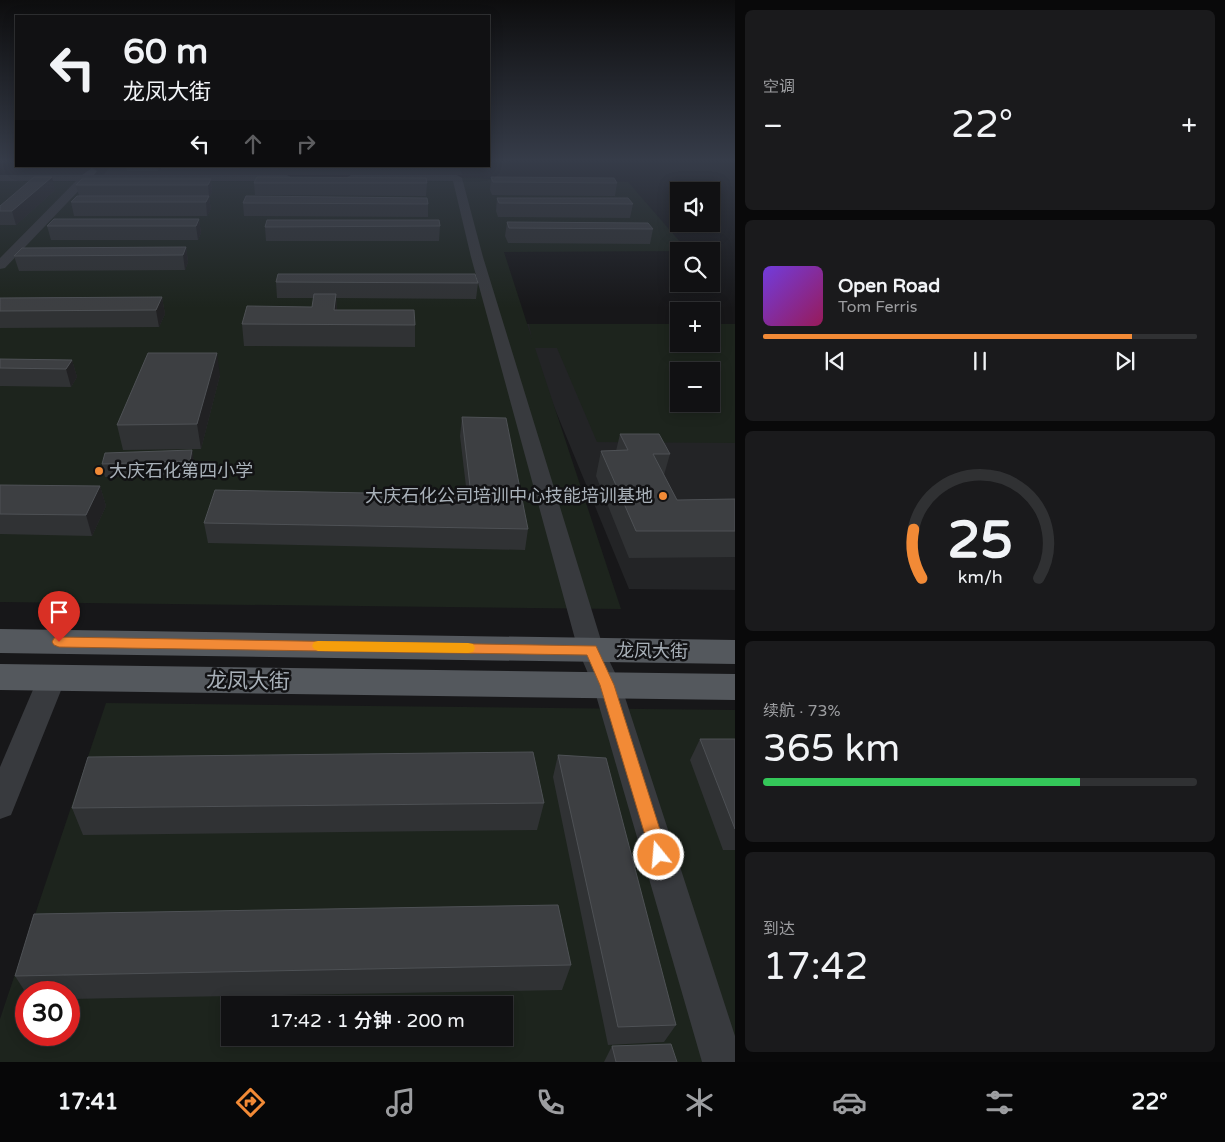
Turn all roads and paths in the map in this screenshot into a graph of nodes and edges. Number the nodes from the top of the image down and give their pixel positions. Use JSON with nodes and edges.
{"nodes":[{"id":1,"x":55,"y":209,"type":"edge"},
{"id":2,"x":465,"y":209,"type":"edge"},
{"id":3,"x":0,"y":265,"type":"edge"},
{"id":4,"x":0,"y":641,"type":"edge"},
{"id":5,"x":591,"y":650,"type":"junction"},
{"id":6,"x":735,"y":652,"type":"edge"},
{"id":7,"x":0,"y":677,"type":"edge"},
{"id":8,"x":52,"y":678,"type":"junction"},
{"id":9,"x":607,"y":685,"type":"junction"},
{"id":10,"x":735,"y":687,"type":"edge"},
{"id":11,"x":0,"y":805,"type":"edge"},
{"id":12,"x":723,"y":1062,"type":"edge"}],
"edges":[{"from":1,"to":3,"type":"street"},
{"from":2,"to":5,"type":"street"},
{"from":4,"to":5,"type":"main road","name":"龙凤大街"},
{"from":5,"to":6,"type":"main road","name":"龙凤大街"},
{"from":5,"to":9,"type":"street"},
{"from":7,"to":8,"type":"main road","name":"龙凤大街"},
{"from":8,"to":9,"type":"main road","name":"龙凤大街"},
{"from":8,"to":11,"type":"street"},
{"from":9,"to":10,"type":"main road","name":"龙凤大街"},
{"from":9,"to":12,"type":"street"}]}
